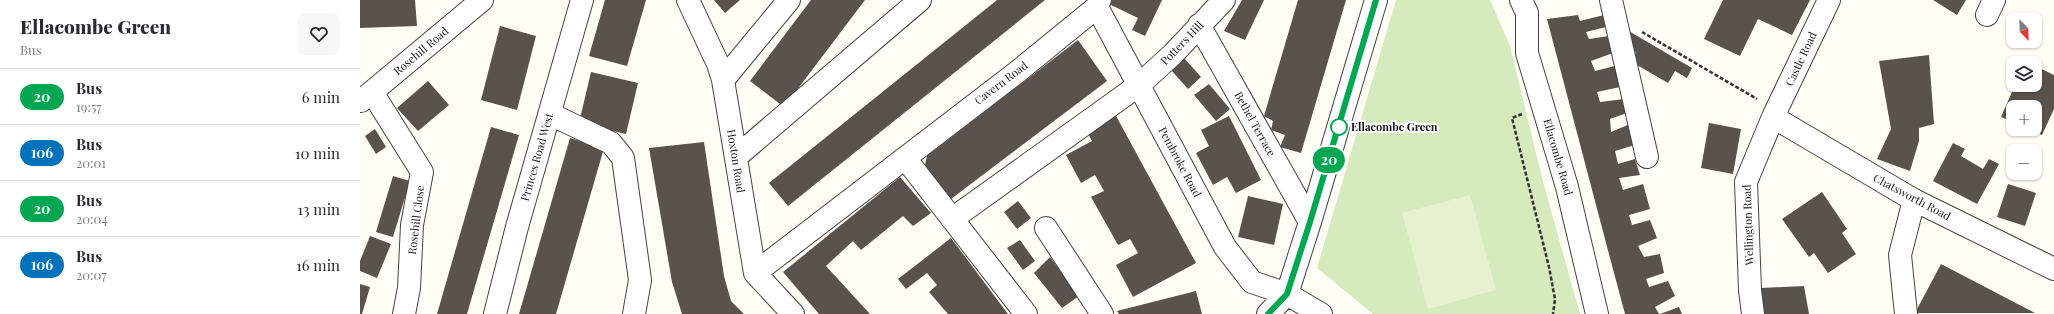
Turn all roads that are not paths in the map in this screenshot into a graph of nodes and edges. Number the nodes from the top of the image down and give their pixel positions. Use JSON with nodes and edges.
{"nodes":[{"id":1,"x":482,"y":0,"type":"edge"},
{"id":2,"x":582,"y":0,"type":"edge"},
{"id":3,"x":688,"y":0,"type":"edge"},
{"id":4,"x":789,"y":0,"type":"edge"},
{"id":5,"x":920,"y":0,"type":"edge"},
{"id":6,"x":1224,"y":0,"type":"edge"},
{"id":7,"x":1376,"y":0,"type":"edge"},
{"id":8,"x":1521,"y":0,"type":"edge"},
{"id":9,"x":1829,"y":0,"type":"edge"},
{"id":10,"x":1098,"y":3,"type":"edge"},
{"id":11,"x":1612,"y":8,"type":"edge"},
{"id":12,"x":1199,"y":26,"type":"junction"},
{"id":13,"x":723,"y":80,"type":"junction"},
{"id":14,"x":1139,"y":85,"type":"junction"},
{"id":15,"x":366,"y":97,"type":"edge"},
{"id":16,"x":550,"y":114,"type":"junction"},
{"id":17,"x":1773,"y":117,"type":"junction"},
{"id":18,"x":736,"y":157,"type":"junction"},
{"id":19,"x":1647,"y":157,"type":"dead end"},
{"id":20,"x":904,"y":158,"type":"junction"},
{"id":21,"x":1914,"y":200,"type":"junction"},
{"id":22,"x":952,"y":219,"type":"junction"},
{"id":23,"x":1310,"y":222,"type":"junction"},
{"id":24,"x":1046,"y":228,"type":"dead end"},
{"id":25,"x":2054,"y":269,"type":"edge"},
{"id":26,"x":755,"y":273,"type":"junction"},
{"id":27,"x":1287,"y":294,"type":"junction"},
{"id":28,"x":404,"y":314,"type":"edge"},
{"id":29,"x":495,"y":314,"type":"edge"},
{"id":30,"x":634,"y":314,"type":"edge"},
{"id":31,"x":793,"y":314,"type":"edge"},
{"id":32,"x":1026,"y":314,"type":"edge"},
{"id":33,"x":1102,"y":314,"type":"edge"},
{"id":34,"x":1268,"y":314,"type":"edge"},
{"id":35,"x":1322,"y":314,"type":"edge"},
{"id":36,"x":1597,"y":314,"type":"edge"},
{"id":37,"x":1753,"y":314,"type":"edge"},
{"id":38,"x":1906,"y":314,"type":"edge"}],
"edges":[{"from":1,"to":15,"type":"street","name":"Rosehill Road"},
{"from":2,"to":16,"type":"street","name":"Princes Road West"},
{"from":3,"to":13,"type":"street","name":"Hoxton Road"},
{"from":4,"to":13,"type":"street"},
{"from":5,"to":18,"type":"street"},
{"from":6,"to":12,"type":"street","name":"Potters Hill"},
{"from":7,"to":23,"type":"street"},
{"from":8,"to":36,"type":"street","name":"Ellacombe Road"},
{"from":9,"to":17,"type":"street","name":"Castle Road"},
{"from":10,"to":14,"type":"street","name":"Pembroke Road"},
{"from":10,"to":20,"type":"street","name":"Cavern Road"},
{"from":11,"to":19,"type":"street"},
{"from":12,"to":14,"type":"street","name":"Potters Hill"},
{"from":12,"to":23,"type":"street","name":"Bethel Terrace"},
{"from":13,"to":18,"type":"street","name":"Hoxton Road"},
{"from":14,"to":22,"type":"street","name":"Potters Hill"},
{"from":14,"to":27,"type":"street","name":"Pembroke Road"},
{"from":15,"to":28,"type":"street","name":"Rosehill Close"},
{"from":16,"to":29,"type":"street","name":"Princes Road West"},
{"from":16,"to":30,"type":"street"},
{"from":17,"to":21,"type":"street","name":"Chatsworth Road"},
{"from":17,"to":37,"type":"street","name":"Wellington Road"},
{"from":18,"to":26,"type":"street","name":"Hoxton Road"},
{"from":20,"to":22,"type":"street"},
{"from":20,"to":26,"type":"street","name":"Cavern Road"},
{"from":21,"to":25,"type":"street","name":"Chatsworth Road"},
{"from":21,"to":38,"type":"street"},
{"from":22,"to":32,"type":"street"},
{"from":23,"to":27,"type":"street"},
{"from":24,"to":33,"type":"street"},
{"from":26,"to":31,"type":"street"},
{"from":27,"to":34,"type":"street"},
{"from":27,"to":35,"type":"street","name":"Pembroke Road"}]}
